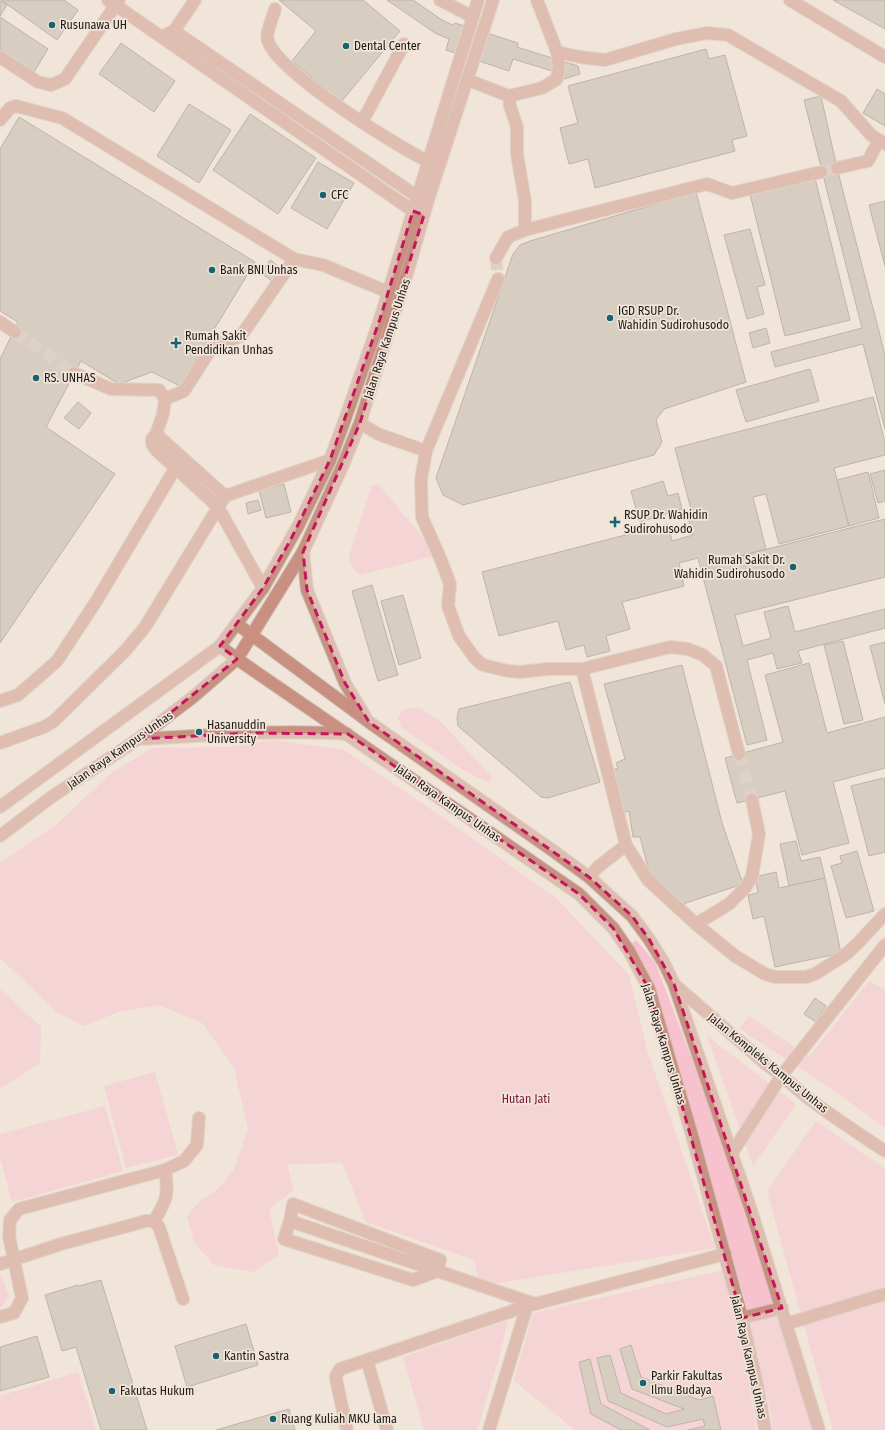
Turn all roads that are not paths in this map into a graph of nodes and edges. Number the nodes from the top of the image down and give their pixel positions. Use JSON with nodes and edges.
{"nodes":[{"id":1,"x":195,"y":0,"type":"edge"},
{"id":2,"x":440,"y":0,"type":"edge"},
{"id":3,"x":478,"y":0,"type":"edge"},
{"id":4,"x":493,"y":0,"type":"edge"},
{"id":5,"x":536,"y":0,"type":"edge"},
{"id":6,"x":790,"y":0,"type":"edge"},
{"id":7,"x":114,"y":2,"type":"edge"},
{"id":8,"x":275,"y":9,"type":"dead end"},
{"id":9,"x":473,"y":17,"type":"junction"},
{"id":10,"x":174,"y":31,"type":"junction"},
{"id":11,"x":162,"y":36,"type":"junction"},
{"id":12,"x":404,"y":44,"type":"dead end"},
{"id":13,"x":557,"y":52,"type":"junction"},
{"id":14,"x":0,"y":57,"type":"edge"},
{"id":15,"x":885,"y":57,"type":"edge"},
{"id":16,"x":468,"y":80,"type":"junction"},
{"id":17,"x":509,"y":96,"type":"junction"},
{"id":18,"x":0,"y":120,"type":"edge"},
{"id":19,"x":362,"y":122,"type":"junction"},
{"id":20,"x":882,"y":142,"type":"edge"},
{"id":21,"x":434,"y":164,"type":"junction"},
{"id":22,"x":836,"y":168,"type":"tunnel mouth"},
{"id":23,"x":821,"y":172,"type":"tunnel mouth"},
{"id":24,"x":423,"y":199,"type":"junction"},
{"id":25,"x":418,"y":213,"type":"junction"},
{"id":26,"x":525,"y":230,"type":"junction"},
{"id":27,"x":496,"y":258,"type":"tunnel mouth"},
{"id":28,"x":294,"y":259,"type":"junction"},
{"id":29,"x":498,"y":279,"type":"tunnel mouth"},
{"id":30,"x":388,"y":292,"type":"junction"},
{"id":31,"x":0,"y":322,"type":"edge"},
{"id":32,"x":15,"y":332,"type":"tunnel mouth"},
{"id":33,"x":74,"y":373,"type":"tunnel mouth"},
{"id":34,"x":165,"y":400,"type":"junction"},
{"id":35,"x":360,"y":423,"type":"junction"},
{"id":36,"x":341,"y":431,"type":"junction"},
{"id":37,"x":156,"y":434,"type":"junction"},
{"id":38,"x":355,"y":436,"type":"junction"},
{"id":39,"x":426,"y":451,"type":"junction"},
{"id":40,"x":330,"y":460,"type":"junction"},
{"id":41,"x":176,"y":467,"type":"junction"},
{"id":42,"x":225,"y":496,"type":"junction"},
{"id":43,"x":218,"y":507,"type":"junction"},
{"id":44,"x":303,"y":552,"type":"junction"},
{"id":45,"x":263,"y":588,"type":"junction"},
{"id":46,"x":236,"y":624,"type":"junction"},
{"id":47,"x":252,"y":634,"type":"junction"},
{"id":48,"x":220,"y":646,"type":"junction"},
{"id":49,"x":237,"y":659,"type":"junction"},
{"id":50,"x":582,"y":669,"type":"junction"},
{"id":51,"x":0,"y":701,"type":"edge"},
{"id":52,"x":369,"y":722,"type":"junction"},
{"id":53,"x":348,"y":734,"type":"junction"},
{"id":54,"x":138,"y":740,"type":"junction"},
{"id":55,"x":0,"y":743,"type":"edge"},
{"id":56,"x":739,"y":754,"type":"tunnel mouth"},
{"id":57,"x":752,"y":800,"type":"tunnel mouth"},
{"id":58,"x":0,"y":807,"type":"edge"},
{"id":59,"x":0,"y":836,"type":"edge"},
{"id":60,"x":626,"y":845,"type":"junction"},
{"id":61,"x":589,"y":877,"type":"junction"},
{"id":62,"x":885,"y":914,"type":"edge"},
{"id":63,"x":696,"y":924,"type":"junction"},
{"id":64,"x":884,"y":949,"type":"edge"},
{"id":65,"x":674,"y":984,"type":"junction"},
{"id":66,"x":782,"y":1075,"type":"junction"},
{"id":67,"x":198,"y":1118,"type":"dead end"},
{"id":68,"x":885,"y":1151,"type":"edge"},
{"id":69,"x":732,"y":1153,"type":"junction"},
{"id":70,"x":164,"y":1170,"type":"junction"},
{"id":71,"x":154,"y":1221,"type":"junction"},
{"id":72,"x":290,"y":1222,"type":"junction"},
{"id":73,"x":724,"y":1254,"type":"junction"},
{"id":74,"x":14,"y":1259,"type":"junction"},
{"id":75,"x":0,"y":1264,"type":"edge"},
{"id":76,"x":438,"y":1271,"type":"junction"},
{"id":77,"x":885,"y":1294,"type":"edge"},
{"id":78,"x":183,"y":1299,"type":"dead end"},
{"id":79,"x":531,"y":1305,"type":"junction"},
{"id":80,"x":782,"y":1308,"type":"junction"},
{"id":81,"x":0,"y":1317,"type":"edge"},
{"id":82,"x":742,"y":1318,"type":"junction"},
{"id":83,"x":786,"y":1324,"type":"junction"},
{"id":84,"x":367,"y":1360,"type":"junction"},
{"id":85,"x":348,"y":1430,"type":"edge"},
{"id":86,"x":388,"y":1430,"type":"edge"},
{"id":87,"x":489,"y":1430,"type":"edge"},
{"id":88,"x":765,"y":1430,"type":"edge"},
{"id":89,"x":819,"y":1430,"type":"edge"}],
"edges":[{"from":1,"to":10,"type":"street"},
{"from":2,"to":9,"type":"street"},
{"from":3,"to":9,"type":"street","name":"Jalan Raya Kampus Unhas"},
{"from":4,"to":16,"type":"street","name":"Jalan Raya Kampus Unhas"},
{"from":5,"to":13,"type":"street"},
{"from":6,"to":15,"type":"street"},
{"from":7,"to":11,"type":"street"},
{"from":7,"to":14,"type":"street"},
{"from":8,"to":19,"type":"street"},
{"from":9,"to":21,"type":"street","name":"Jalan Raya Kampus Unhas"},
{"from":10,"to":11,"type":"street"},
{"from":10,"to":24,"type":"street"},
{"from":11,"to":25,"type":"street"},
{"from":12,"to":19,"type":"street"},
{"from":13,"to":17,"type":"street"},
{"from":13,"to":20,"type":"street"},
{"from":16,"to":17,"type":"street"},
{"from":16,"to":21,"type":"street","name":"Jalan Raya Kampus Unhas"},
{"from":17,"to":26,"type":"street"},
{"from":18,"to":28,"type":"street"},
{"from":19,"to":21,"type":"street"},
{"from":20,"to":22,"type":"street"},
{"from":21,"to":24,"type":"street","name":"Jalan Raya Kampus Unhas"},
{"from":23,"to":26,"type":"street"},
{"from":24,"to":25,"type":"street","name":"Jalan Raya Kampus Unhas"},
{"from":25,"to":30,"type":"street","name":"Jalan Raya Kampus Unhas"},
{"from":25,"to":35,"type":"street","name":"Jalan Raya Kampus Unhas"},
{"from":26,"to":27,"type":"street"},
{"from":28,"to":30,"type":"street"},
{"from":28,"to":34,"type":"street"},
{"from":29,"to":39,"type":"street"},
{"from":30,"to":36,"type":"street","name":"Jalan Raya Kampus Unhas"},
{"from":31,"to":32,"type":"street"},
{"from":33,"to":34,"type":"street"},
{"from":34,"to":37,"type":"street"},
{"from":35,"to":38,"type":"street","name":"Jalan Raya Kampus Unhas"},
{"from":35,"to":39,"type":"street"},
{"from":36,"to":38,"type":"street"},
{"from":36,"to":40,"type":"street","name":"Jalan Raya Kampus Unhas"},
{"from":37,"to":41,"type":"street"},
{"from":37,"to":42,"type":"street"},
{"from":38,"to":44,"type":"street","name":"Jalan Raya Kampus Unhas"},
{"from":39,"to":50,"type":"street"},
{"from":40,"to":42,"type":"street"},
{"from":40,"to":45,"type":"street","name":"Jalan Raya Kampus Unhas"},
{"from":41,"to":43,"type":"street"},
{"from":41,"to":51,"type":"street"},
{"from":42,"to":43,"type":"street"},
{"from":43,"to":45,"type":"street"},
{"from":43,"to":55,"type":"street"},
{"from":44,"to":47,"type":"street","name":"Jalan Raya Kampus Unhas"},
{"from":44,"to":52,"type":"street"},
{"from":45,"to":46,"type":"street","name":"Jalan Raya Kampus Unhas"},
{"from":46,"to":47,"type":"street","name":"Jalan Raya Kampus Unhas"},
{"from":46,"to":48,"type":"street","name":"Jalan Raya Kampus Unhas"},
{"from":47,"to":49,"type":"street","name":"Jalan Raya Kampus Unhas"},
{"from":47,"to":52,"type":"street","name":"Jalan Raya Kampus Unhas"},
{"from":48,"to":49,"type":"street","name":"Jalan Raya Kampus Unhas"},
{"from":48,"to":58,"type":"street","name":"Jalan Raya Kampus Unhas"},
{"from":49,"to":53,"type":"street","name":"Jalan Raya Kampus Unhas"},
{"from":49,"to":54,"type":"street","name":"Jalan Raya Kampus Unhas"},
{"from":50,"to":56,"type":"street"},
{"from":50,"to":60,"type":"street"},
{"from":52,"to":61,"type":"street","name":"Jalan Raya Kampus Unhas"},
{"from":53,"to":54,"type":"street"},
{"from":53,"to":73,"type":"street","name":"Jalan Raya Kampus Unhas"},
{"from":54,"to":59,"type":"street","name":"Jalan Raya Kampus Unhas"},
{"from":57,"to":63,"type":"street"},
{"from":60,"to":61,"type":"street"},
{"from":60,"to":63,"type":"street"},
{"from":61,"to":65,"type":"street","name":"Jalan Raya Kampus Unhas"},
{"from":62,"to":63,"type":"street"},
{"from":64,"to":66,"type":"street"},
{"from":65,"to":66,"type":"street","name":"Jalan Kompleks Kampus Unhas"},
{"from":65,"to":69,"type":"street","name":"Jalan Raya Kampus Unhas"},
{"from":66,"to":68,"type":"street","name":"Jalan Kompleks Kampus Unhas"},
{"from":66,"to":69,"type":"street"},
{"from":67,"to":70,"type":"street"},
{"from":69,"to":80,"type":"street","name":"Jalan Raya Kampus Unhas"},
{"from":70,"to":71,"type":"street"},
{"from":70,"to":74,"type":"street"},
{"from":71,"to":74,"type":"street"},
{"from":71,"to":78,"type":"street"},
{"from":72,"to":76,"type":"street"},
{"from":72,"to":76,"type":"street"},
{"from":72,"to":76,"type":"street"},
{"from":73,"to":79,"type":"street"},
{"from":73,"to":82,"type":"street","name":"Jalan Raya Kampus Unhas"},
{"from":74,"to":75,"type":"street"},
{"from":74,"to":81,"type":"street"},
{"from":76,"to":79,"type":"street"},
{"from":77,"to":83,"type":"street"},
{"from":79,"to":84,"type":"street"},
{"from":79,"to":87,"type":"street"},
{"from":80,"to":82,"type":"street"},
{"from":80,"to":83,"type":"street","name":"Jalan Raya Kampus Unhas"},
{"from":82,"to":88,"type":"street","name":"Jalan Raya Kampus Unhas"},
{"from":83,"to":89,"type":"street","name":"Jalan Raya Kampus Unhas"},
{"from":84,"to":85,"type":"street"},
{"from":84,"to":86,"type":"street"}]}
